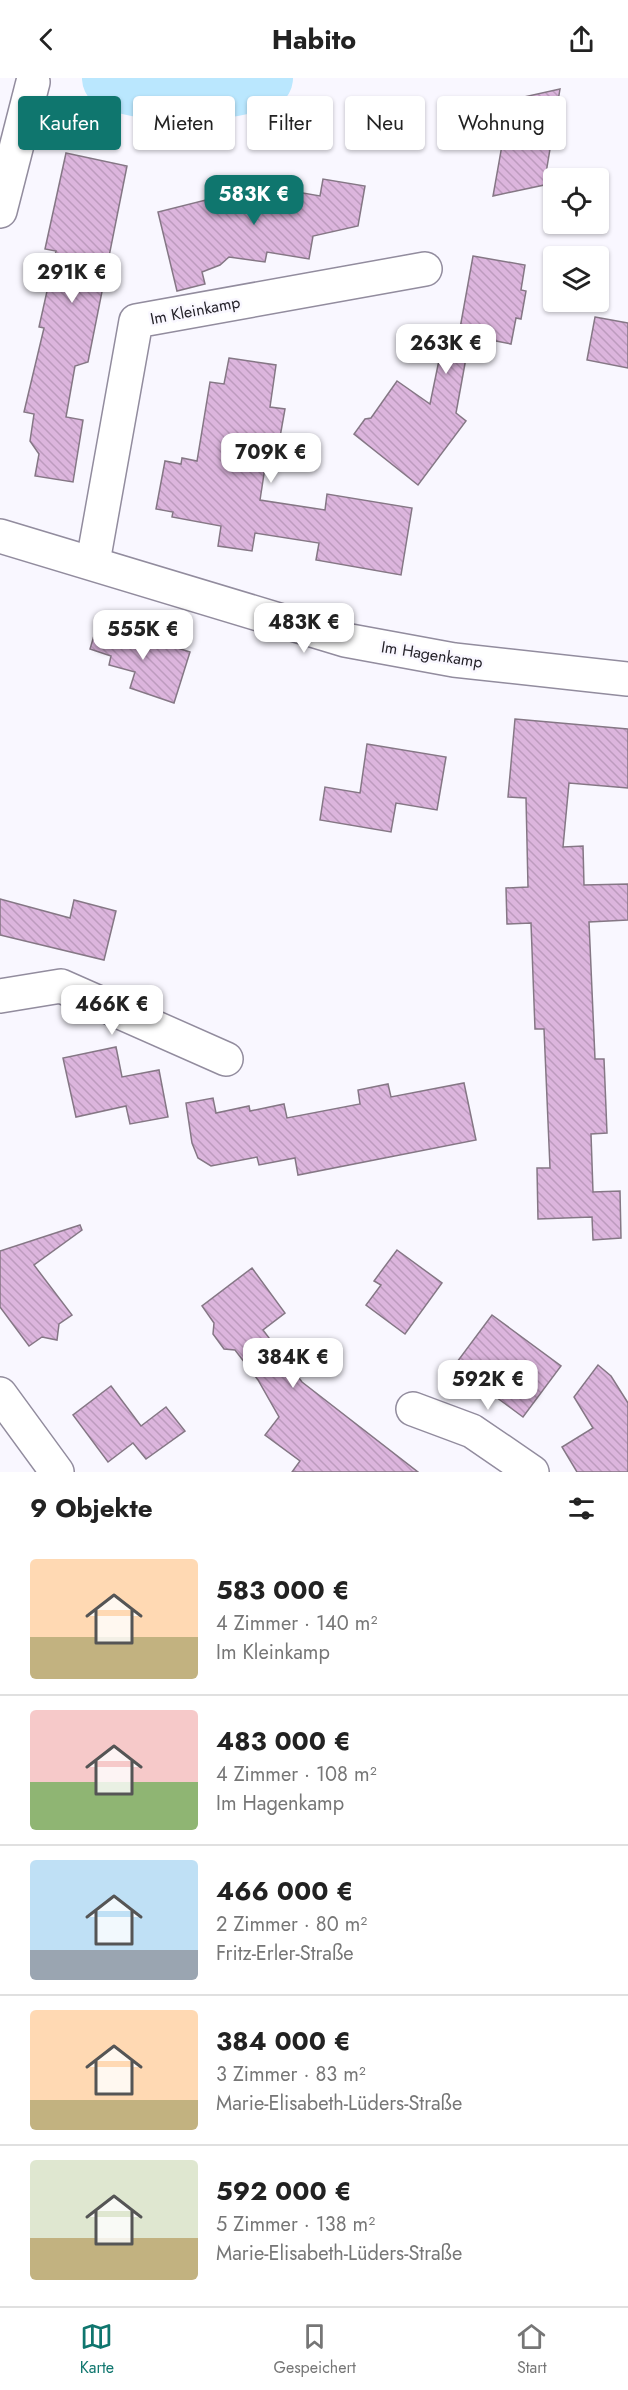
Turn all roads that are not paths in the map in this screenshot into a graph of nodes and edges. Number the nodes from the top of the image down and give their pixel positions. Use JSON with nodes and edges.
{"nodes":[{"id":1,"x":33,"y":82,"type":"dead end"},
{"id":2,"x":0,"y":211,"type":"edge"},
{"id":3,"x":424,"y":269,"type":"dead end"},
{"id":4,"x":0,"y":536,"type":"edge"},
{"id":5,"x":93,"y":562,"type":"junction"},
{"id":6,"x":628,"y":679,"type":"edge"},
{"id":7,"x":0,"y":996,"type":"edge"},
{"id":8,"x":226,"y":1059,"type":"dead end"},
{"id":9,"x":0,"y":1394,"type":"edge"},
{"id":10,"x":413,"y":1409,"type":"dead end"},
{"id":11,"x":57,"y":1472,"type":"edge"},
{"id":12,"x":532,"y":1472,"type":"edge"}],
"edges":[{"from":1,"to":2,"type":"street"},
{"from":3,"to":5,"type":"street","name":"Im Kleinkamp"},
{"from":4,"to":5,"type":"street","name":"Im Hagenkamp"},
{"from":5,"to":6,"type":"street","name":"Im Hagenkamp"},
{"from":7,"to":8,"type":"street"},
{"from":9,"to":11,"type":"street"},
{"from":10,"to":12,"type":"street"}]}
